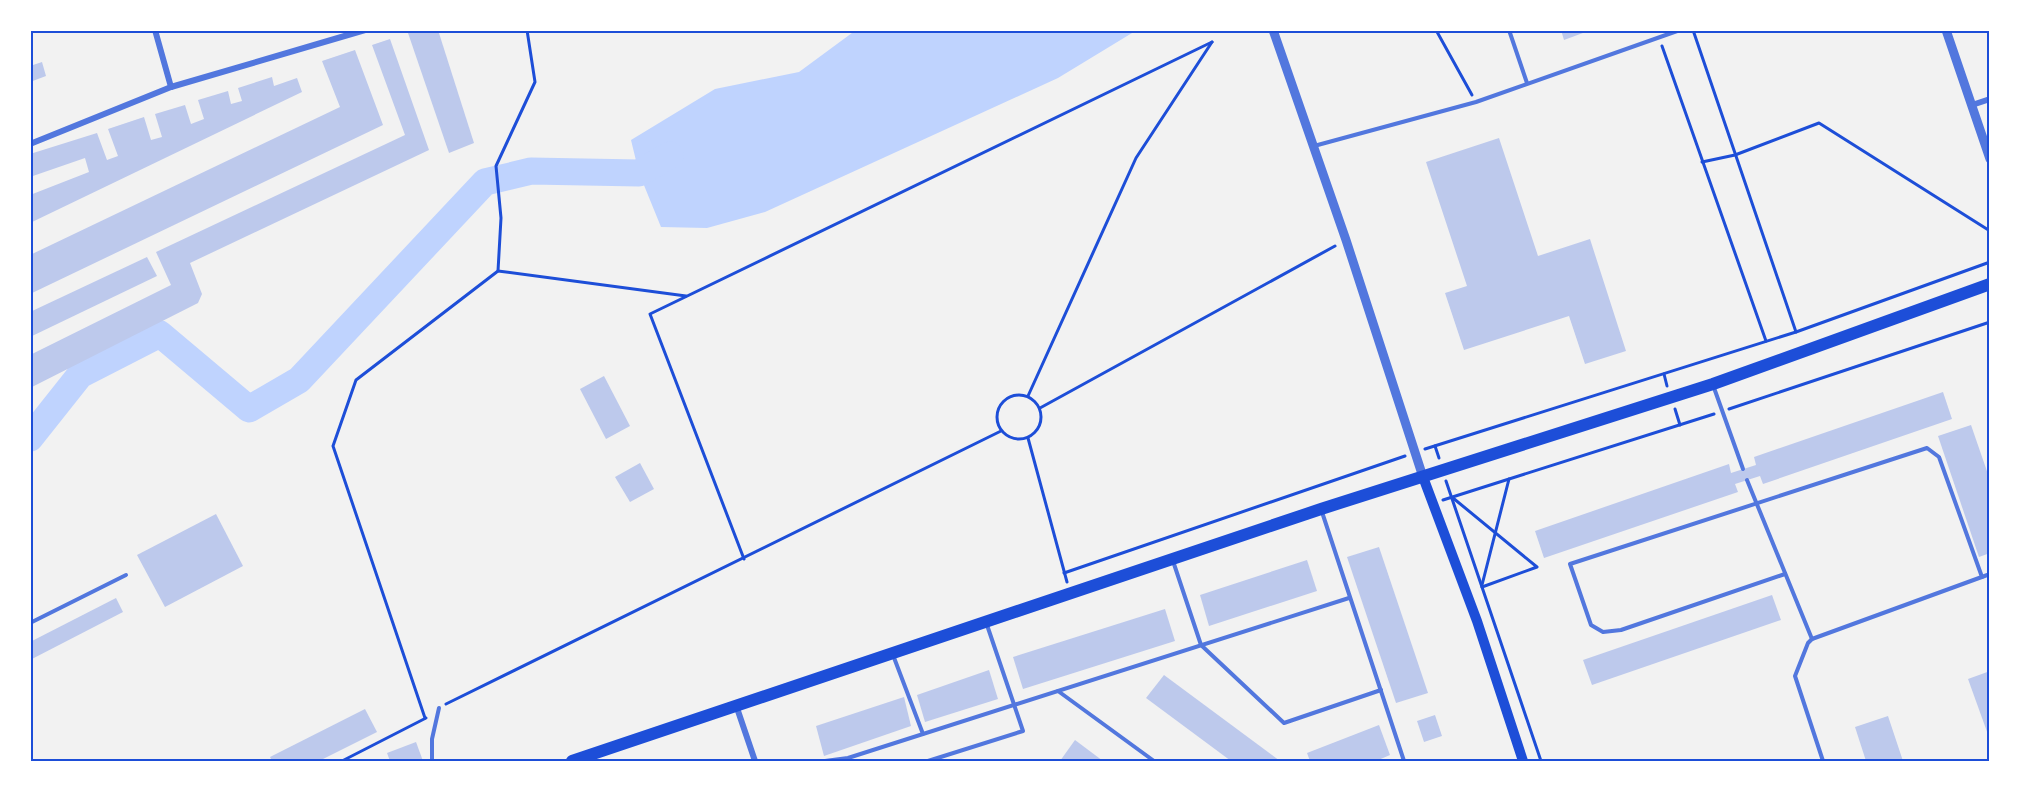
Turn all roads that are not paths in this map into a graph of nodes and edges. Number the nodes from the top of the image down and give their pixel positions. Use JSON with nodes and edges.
{"nodes":[{"id":1,"x":155,"y":30,"type":"edge"},
{"id":2,"x":365,"y":30,"type":"edge"},
{"id":3,"x":1273,"y":30,"type":"edge"},
{"id":4,"x":1509,"y":30,"type":"edge"},
{"id":5,"x":1680,"y":30,"type":"edge"},
{"id":6,"x":1946,"y":30,"type":"edge"},
{"id":7,"x":1527,"y":83,"type":"junction"},
{"id":8,"x":171,"y":87,"type":"junction"},
{"id":9,"x":1990,"y":99,"type":"edge"},
{"id":10,"x":1972,"y":105,"type":"junction"},
{"id":11,"x":30,"y":142,"type":"edge"},
{"id":12,"x":1313,"y":146,"type":"junction"},
{"id":13,"x":1990,"y":159,"type":"edge"},
{"id":14,"x":1990,"y":284,"type":"edge"},
{"id":15,"x":1713,"y":384,"type":"junction"},
{"id":16,"x":1743,"y":469,"type":"dead end"},
{"id":17,"x":1423,"y":477,"type":"junction"},
{"id":18,"x":1747,"y":480,"type":"dead end"},
{"id":19,"x":1756,"y":506,"type":"junction"},
{"id":20,"x":1321,"y":509,"type":"junction"},
{"id":21,"x":1173,"y":560,"type":"junction"},
{"id":22,"x":1785,"y":574,"type":"junction"},
{"id":23,"x":1990,"y":574,"type":"edge"},
{"id":24,"x":126,"y":575,"type":"dead end"},
{"id":25,"x":1982,"y":577,"type":"junction"},
{"id":26,"x":1349,"y":598,"type":"junction"},
{"id":27,"x":30,"y":623,"type":"edge"},
{"id":28,"x":987,"y":623,"type":"junction"},
{"id":29,"x":1812,"y":639,"type":"junction"},
{"id":30,"x":1201,"y":645,"type":"junction"},
{"id":31,"x":893,"y":654,"type":"junction"},
{"id":32,"x":1381,"y":690,"type":"junction"},
{"id":33,"x":1058,"y":691,"type":"junction"},
{"id":34,"x":1014,"y":705,"type":"junction"},
{"id":35,"x":439,"y":708,"type":"road end"},
{"id":36,"x":737,"y":708,"type":"junction"},
{"id":37,"x":923,"y":734,"type":"junction"},
{"id":38,"x":849,"y":759,"type":"edge"},
{"id":39,"x":432,"y":761,"type":"edge"},
{"id":40,"x":572,"y":761,"type":"edge"},
{"id":41,"x":755,"y":761,"type":"edge"},
{"id":42,"x":825,"y":761,"type":"edge"},
{"id":43,"x":928,"y":761,"type":"edge"},
{"id":44,"x":1154,"y":761,"type":"edge"},
{"id":45,"x":1404,"y":761,"type":"edge"},
{"id":46,"x":1523,"y":761,"type":"edge"},
{"id":47,"x":1823,"y":761,"type":"edge"}],
"edges":[{"from":1,"to":8,"type":"street"},
{"from":2,"to":8,"type":"street"},
{"from":3,"to":12,"type":"street"},
{"from":4,"to":7,"type":"lane"},
{"from":5,"to":7,"type":"lane"},
{"from":6,"to":10,"type":"street"},
{"from":7,"to":12,"type":"lane"},
{"from":8,"to":11,"type":"street"},
{"from":9,"to":10,"type":"street"},
{"from":10,"to":13,"type":"street"},
{"from":12,"to":17,"type":"street"},
{"from":14,"to":15,"type":"main road"},
{"from":15,"to":16,"type":"lane"},
{"from":15,"to":17,"type":"main road"},
{"from":17,"to":20,"type":"main road"},
{"from":17,"to":46,"type":"main road"},
{"from":18,"to":19,"type":"lane"},
{"from":19,"to":22,"type":"lane"},
{"from":19,"to":22,"type":"lane"},
{"from":19,"to":25,"type":"lane"},
{"from":20,"to":21,"type":"main road"},
{"from":20,"to":26,"type":"lane"},
{"from":21,"to":28,"type":"main road"},
{"from":21,"to":30,"type":"lane"},
{"from":22,"to":29,"type":"lane"},
{"from":23,"to":25,"type":"lane"},
{"from":24,"to":27,"type":"lane"},
{"from":25,"to":29,"type":"lane"},
{"from":26,"to":30,"type":"lane"},
{"from":26,"to":32,"type":"lane"},
{"from":28,"to":31,"type":"main road"},
{"from":28,"to":34,"type":"lane"},
{"from":29,"to":47,"type":"lane"},
{"from":30,"to":32,"type":"lane"},
{"from":30,"to":33,"type":"lane"},
{"from":31,"to":36,"type":"main road"},
{"from":31,"to":37,"type":"lane"},
{"from":32,"to":45,"type":"lane"},
{"from":33,"to":34,"type":"lane"},
{"from":33,"to":44,"type":"lane"},
{"from":34,"to":37,"type":"lane"},
{"from":34,"to":43,"type":"lane"},
{"from":35,"to":39,"type":"lane"},
{"from":36,"to":40,"type":"main road"},
{"from":36,"to":41,"type":"street"},
{"from":37,"to":38,"type":"lane"},
{"from":38,"to":42,"type":"lane"}]}
